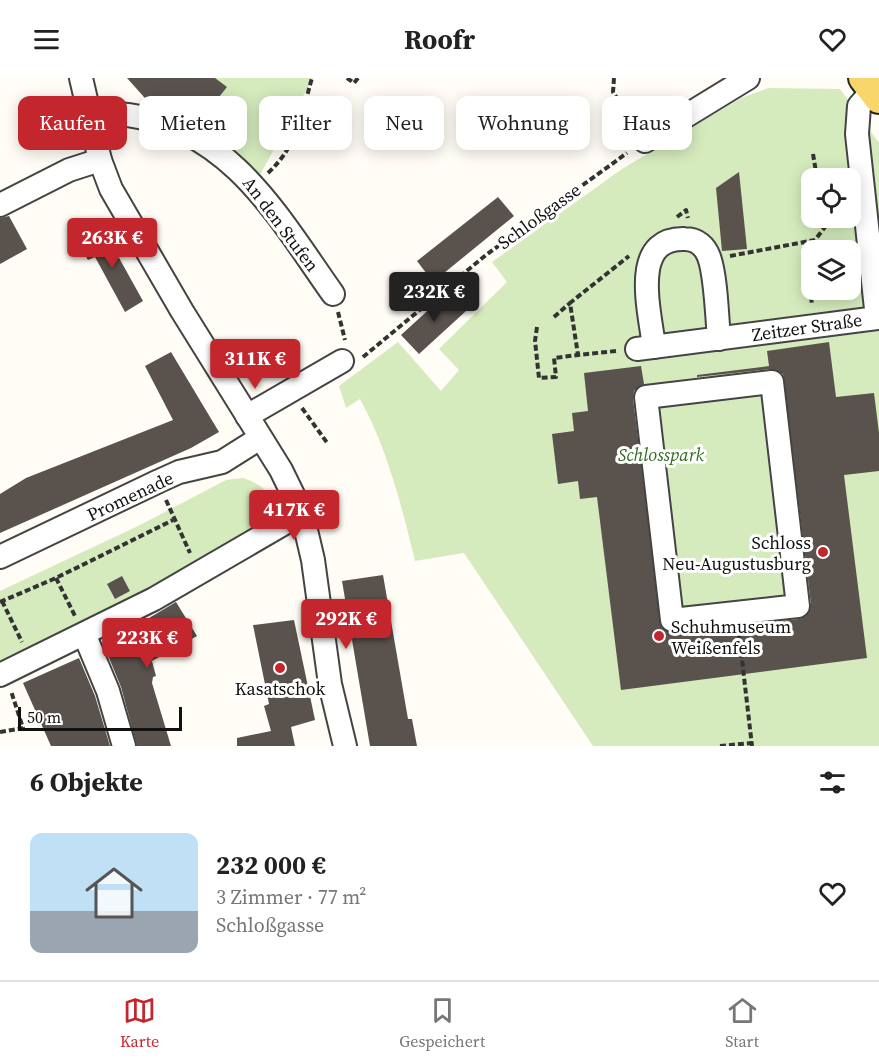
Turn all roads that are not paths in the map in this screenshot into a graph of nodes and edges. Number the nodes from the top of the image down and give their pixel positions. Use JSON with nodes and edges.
{"nodes":[{"id":1,"x":81,"y":78,"type":"edge"},
{"id":2,"x":748,"y":78,"type":"edge"},
{"id":3,"x":874,"y":89,"type":"edge"},
{"id":4,"x":86,"y":96,"type":"edge"},
{"id":5,"x":692,"y":112,"type":"edge"},
{"id":6,"x":127,"y":115,"type":"edge"},
{"id":7,"x":98,"y":150,"type":"edge"},
{"id":8,"x":100,"y":160,"type":"junction"},
{"id":9,"x":0,"y":205,"type":"edge"},
{"id":10,"x":333,"y":294,"type":"road end"},
{"id":11,"x":719,"y":339,"type":"junction"},
{"id":12,"x":342,"y":361,"type":"road end"},
{"id":13,"x":247,"y":416,"type":"junction"},
{"id":14,"x":260,"y":438,"type":"junction"},
{"id":15,"x":303,"y":513,"type":"junction"},
{"id":16,"x":0,"y":557,"type":"edge"},
{"id":17,"x":736,"y":613,"type":"joint"},
{"id":18,"x":85,"y":636,"type":"junction"},
{"id":19,"x":2,"y":674,"type":"edge"},
{"id":20,"x":124,"y":746,"type":"edge"},
{"id":21,"x":345,"y":746,"type":"edge"}],
"edges":[{"from":1,"to":4,"type":"street"},
{"from":2,"to":5,"type":"street"},
{"from":3,"to":11,"type":"street","name":"Zeitzer Straße"},
{"from":6,"to":10,"type":"street","name":"An den Stufen"},
{"from":7,"to":8,"type":"street"},
{"from":8,"to":9,"type":"street"},
{"from":8,"to":13,"type":"street"},
{"from":11,"to":11,"type":"street","name":"Zeitzer Straße"},
{"from":12,"to":13,"type":"street"},
{"from":13,"to":14,"type":"street"},
{"from":14,"to":15,"type":"street"},
{"from":14,"to":16,"type":"street","name":"Promenade"},
{"from":15,"to":18,"type":"street"},
{"from":15,"to":21,"type":"street"},
{"from":17,"to":17,"type":"street"},
{"from":18,"to":19,"type":"street"},
{"from":18,"to":20,"type":"street"}]}
